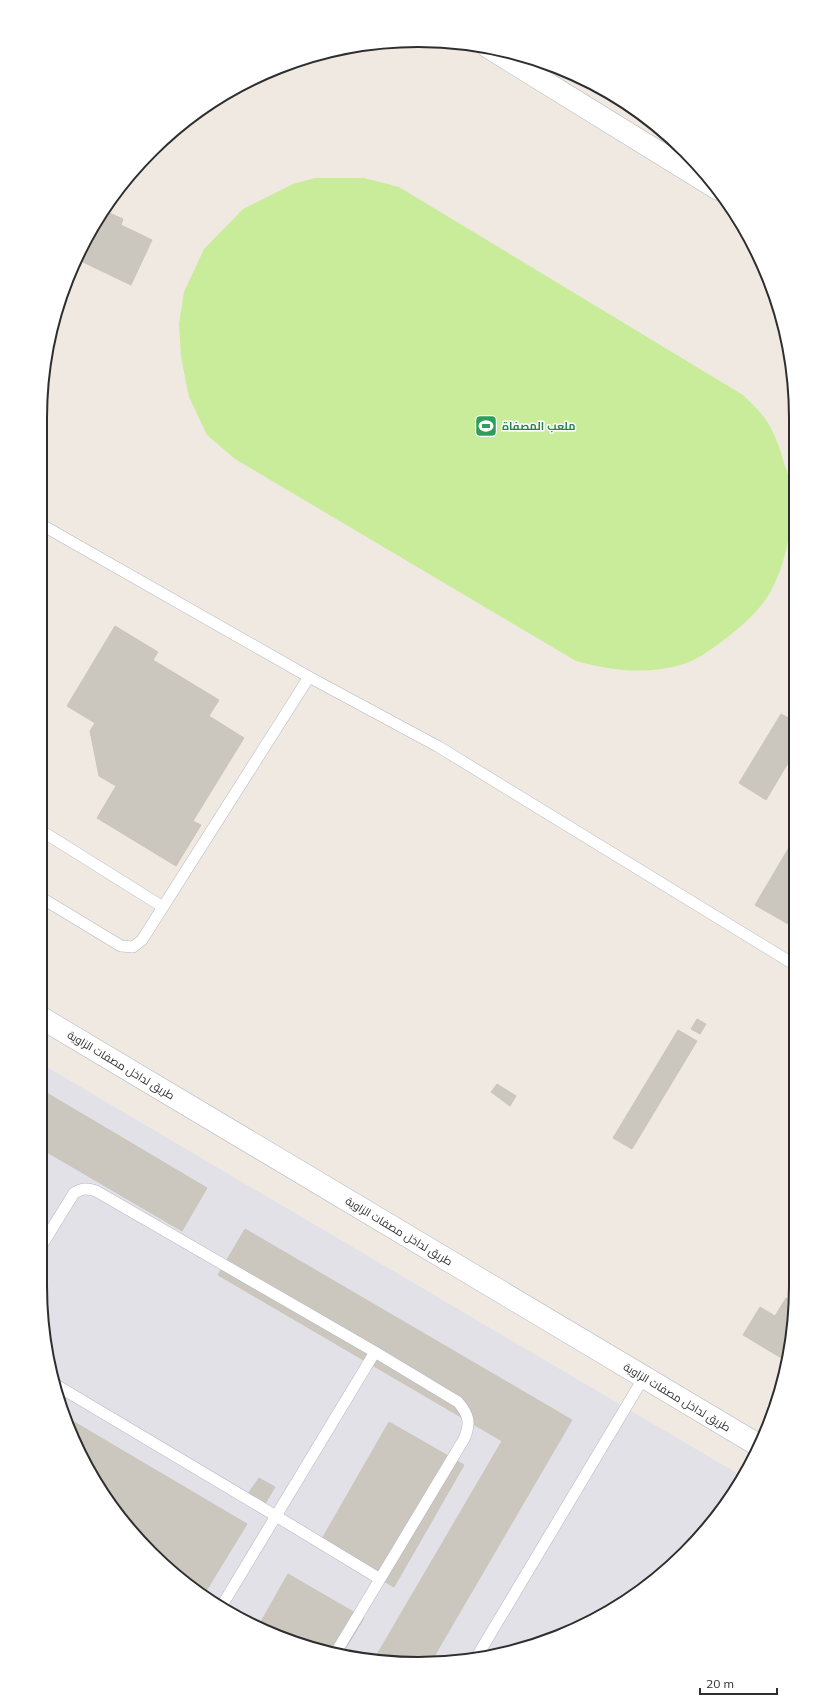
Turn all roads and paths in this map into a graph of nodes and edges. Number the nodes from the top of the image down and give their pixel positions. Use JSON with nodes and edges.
{"nodes":[{"id":1,"x":506,"y":58,"type":"edge"},
{"id":2,"x":700,"y":177,"type":"edge"},
{"id":3,"x":47,"y":529,"type":"edge"},
{"id":4,"x":309,"y":677,"type":"junction"},
{"id":5,"x":47,"y":834,"type":"edge"},
{"id":6,"x":47,"y":901,"type":"edge"},
{"id":7,"x":163,"y":907,"type":"junction"},
{"id":8,"x":789,"y":961,"type":"edge"},
{"id":9,"x":47,"y":1021,"type":"edge"},
{"id":10,"x":47,"y":1237,"type":"edge"},
{"id":11,"x":375,"y":1352,"type":"junction"},
{"id":12,"x":644,"y":1377,"type":"junction"},
{"id":13,"x":62,"y":1389,"type":"edge"},
{"id":14,"x":754,"y":1444,"type":"edge"},
{"id":15,"x":276,"y":1516,"type":"junction"},
{"id":16,"x":380,"y":1579,"type":"junction"},
{"id":17,"x":224,"y":1602,"type":"edge"},
{"id":18,"x":339,"y":1648,"type":"edge"},
{"id":19,"x":480,"y":1652,"type":"edge"}],
"edges":[{"from":1,"to":2,"type":"street"},
{"from":3,"to":4,"type":"lane"},
{"from":4,"to":7,"type":"lane"},
{"from":4,"to":8,"type":"lane"},
{"from":5,"to":7,"type":"lane"},
{"from":6,"to":7,"type":"lane"},
{"from":9,"to":12,"type":"street","name":"طريق لداخل مصفات الزاوية"},
{"from":10,"to":11,"type":"lane"},
{"from":11,"to":15,"type":"lane"},
{"from":11,"to":16,"type":"lane"},
{"from":12,"to":14,"type":"street","name":"طريق لداخل مصفات الزاوية"},
{"from":12,"to":19,"type":"lane"},
{"from":13,"to":15,"type":"lane"},
{"from":15,"to":16,"type":"lane"},
{"from":15,"to":17,"type":"lane"},
{"from":16,"to":18,"type":"lane"}]}
